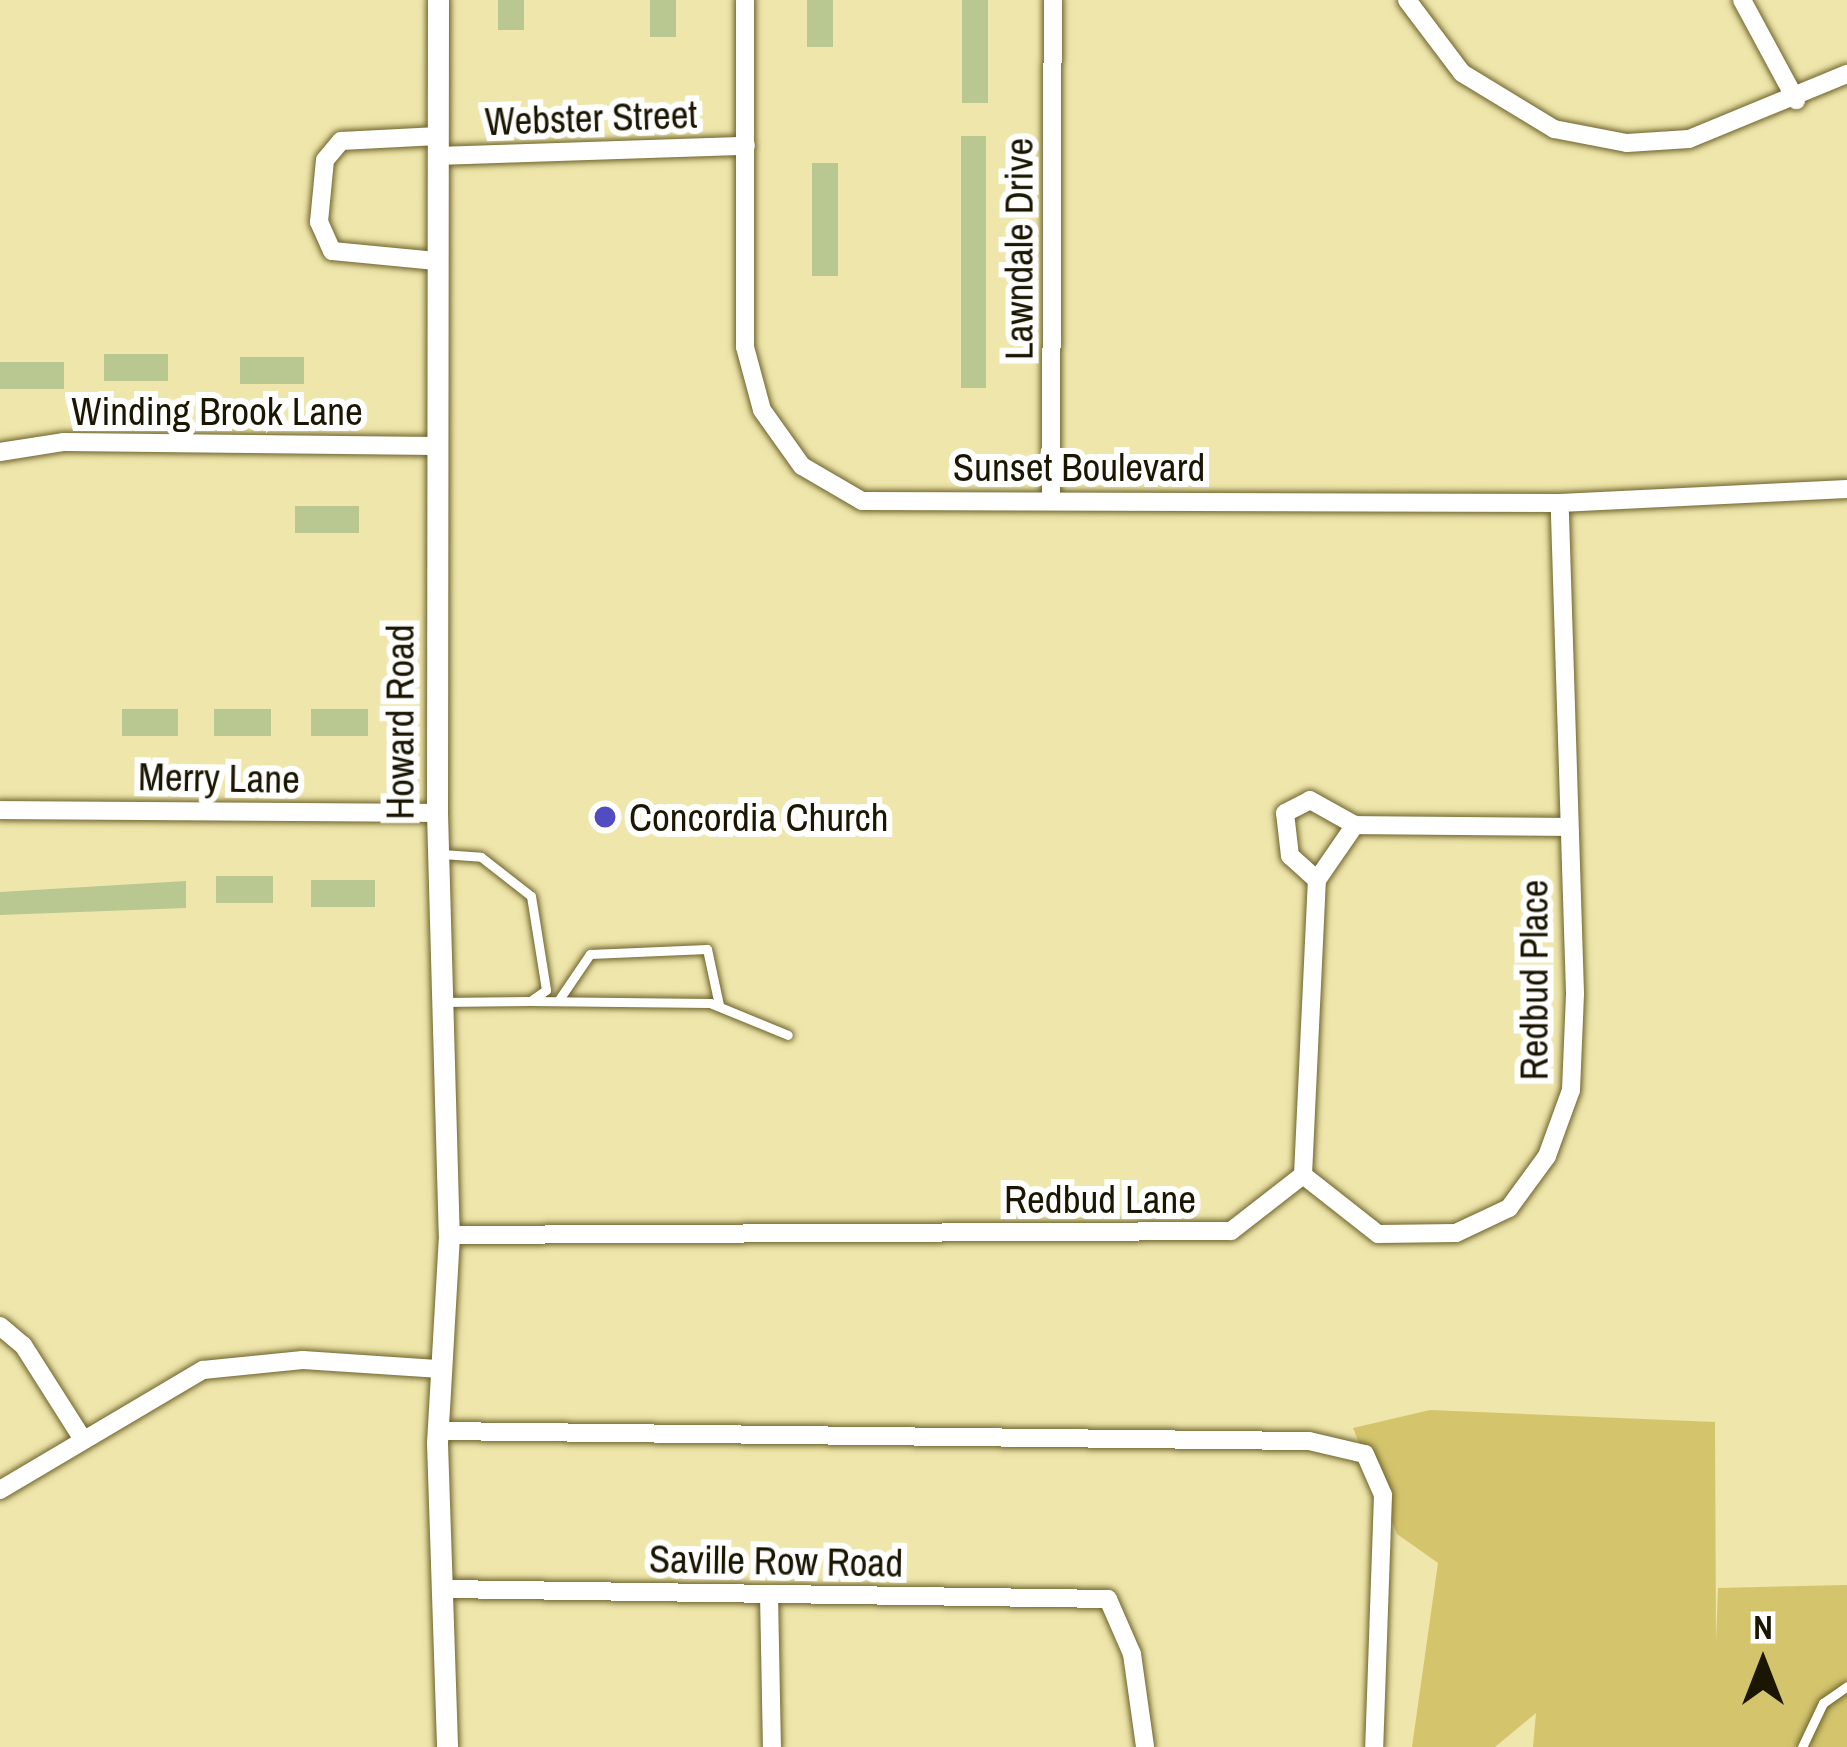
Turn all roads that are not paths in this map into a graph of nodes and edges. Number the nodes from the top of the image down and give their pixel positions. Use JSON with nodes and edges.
{"nodes":[{"id":1,"x":438,"y":0,"type":"edge"},
{"id":2,"x":745,"y":0,"type":"edge"},
{"id":3,"x":1053,"y":0,"type":"edge"},
{"id":4,"x":1407,"y":0,"type":"edge"},
{"id":5,"x":1747,"y":2,"type":"edge"},
{"id":6,"x":1847,"y":74,"type":"edge"},
{"id":7,"x":1796,"y":100,"type":"junction"},
{"id":8,"x":438,"y":146,"type":"junction"},
{"id":9,"x":746,"y":146,"type":"junction"},
{"id":10,"x":436,"y":261,"type":"junction"},
{"id":11,"x":434,"y":446,"type":"junction"},
{"id":12,"x":0,"y":452,"type":"edge"},
{"id":13,"x":1847,"y":489,"type":"edge"},
{"id":14,"x":1051,"y":499,"type":"junction"},
{"id":15,"x":1560,"y":503,"type":"junction"},
{"id":16,"x":0,"y":809,"type":"edge"},
{"id":17,"x":437,"y":814,"type":"junction"},
{"id":18,"x":1355,"y":825,"type":"junction"},
{"id":19,"x":1564,"y":827,"type":"junction"},
{"id":20,"x":438,"y":854,"type":"junction"},
{"id":21,"x":1317,"y":880,"type":"junction"},
{"id":22,"x":530,"y":1001,"type":"junction"},
{"id":23,"x":559,"y":1001,"type":"junction"},
{"id":24,"x":442,"y":1002,"type":"junction"},
{"id":25,"x":719,"y":1005,"type":"junction"},
{"id":26,"x":788,"y":1035,"type":"dead end"},
{"id":27,"x":1303,"y":1175,"type":"junction"},
{"id":28,"x":449,"y":1235,"type":"junction"},
{"id":29,"x":0,"y":1326,"type":"edge"},
{"id":30,"x":437,"y":1370,"type":"junction"},
{"id":31,"x":437,"y":1437,"type":"junction"},
{"id":32,"x":82,"y":1438,"type":"junction"},
{"id":33,"x":0,"y":1490,"type":"edge"},
{"id":34,"x":444,"y":1588,"type":"junction"},
{"id":35,"x":769,"y":1594,"type":"junction"},
{"id":36,"x":1847,"y":1686,"type":"edge"},
{"id":37,"x":446,"y":1747,"type":"edge"},
{"id":38,"x":772,"y":1747,"type":"edge"},
{"id":39,"x":1145,"y":1747,"type":"edge"},
{"id":40,"x":1374,"y":1747,"type":"edge"},
{"id":41,"x":1802,"y":1747,"type":"edge"}],
"edges":[{"from":1,"to":8,"type":"street","name":"Howard Road"},
{"from":2,"to":9,"type":"street","name":"Sunset Boulevard"},
{"from":3,"to":14,"type":"street","name":"Lawndale Drive"},
{"from":4,"to":7,"type":"street"},
{"from":5,"to":7,"type":"street"},
{"from":6,"to":7,"type":"street"},
{"from":8,"to":9,"type":"street","name":"Webster Street"},
{"from":8,"to":10,"type":"street","name":"Howard Road"},
{"from":8,"to":10,"type":"street","name":"Webster Street"},
{"from":9,"to":14,"type":"street","name":"Sunset Boulevard"},
{"from":10,"to":11,"type":"street","name":"Howard Road"},
{"from":11,"to":12,"type":"street","name":"Winding Brook Lane"},
{"from":11,"to":17,"type":"street","name":"Howard Road"},
{"from":13,"to":15,"type":"street","name":"Sunset Boulevard"},
{"from":14,"to":15,"type":"street","name":"Sunset Boulevard"},
{"from":15,"to":19,"type":"street","name":"Redbud Place"},
{"from":16,"to":17,"type":"street","name":"Merry Lane"},
{"from":17,"to":20,"type":"street","name":"Howard Road"},
{"from":18,"to":19,"type":"street"},
{"from":18,"to":21,"type":"street"},
{"from":18,"to":21,"type":"street"},
{"from":19,"to":27,"type":"street","name":"Redbud Place"},
{"from":20,"to":22,"type":"lane"},
{"from":20,"to":24,"type":"street","name":"Howard Road"},
{"from":21,"to":27,"type":"street"},
{"from":22,"to":23,"type":"lane"},
{"from":22,"to":24,"type":"lane"},
{"from":23,"to":25,"type":"lane"},
{"from":23,"to":25,"type":"lane"},
{"from":24,"to":28,"type":"street","name":"Howard Road"},
{"from":25,"to":26,"type":"lane"},
{"from":27,"to":28,"type":"street","name":"Redbud Lane"},
{"from":28,"to":30,"type":"street","name":"Howard Road"},
{"from":29,"to":32,"type":"street"},
{"from":30,"to":31,"type":"street","name":"Howard Road"},
{"from":30,"to":32,"type":"street"},
{"from":31,"to":34,"type":"street","name":"Howard Road"},
{"from":31,"to":40,"type":"street"},
{"from":32,"to":33,"type":"street"},
{"from":34,"to":35,"type":"street","name":"Saville Row Road"},
{"from":34,"to":37,"type":"street","name":"Howard Road"},
{"from":35,"to":38,"type":"street"},
{"from":35,"to":39,"type":"street","name":"Saville Row Road"},
{"from":36,"to":41,"type":"lane"}]}
